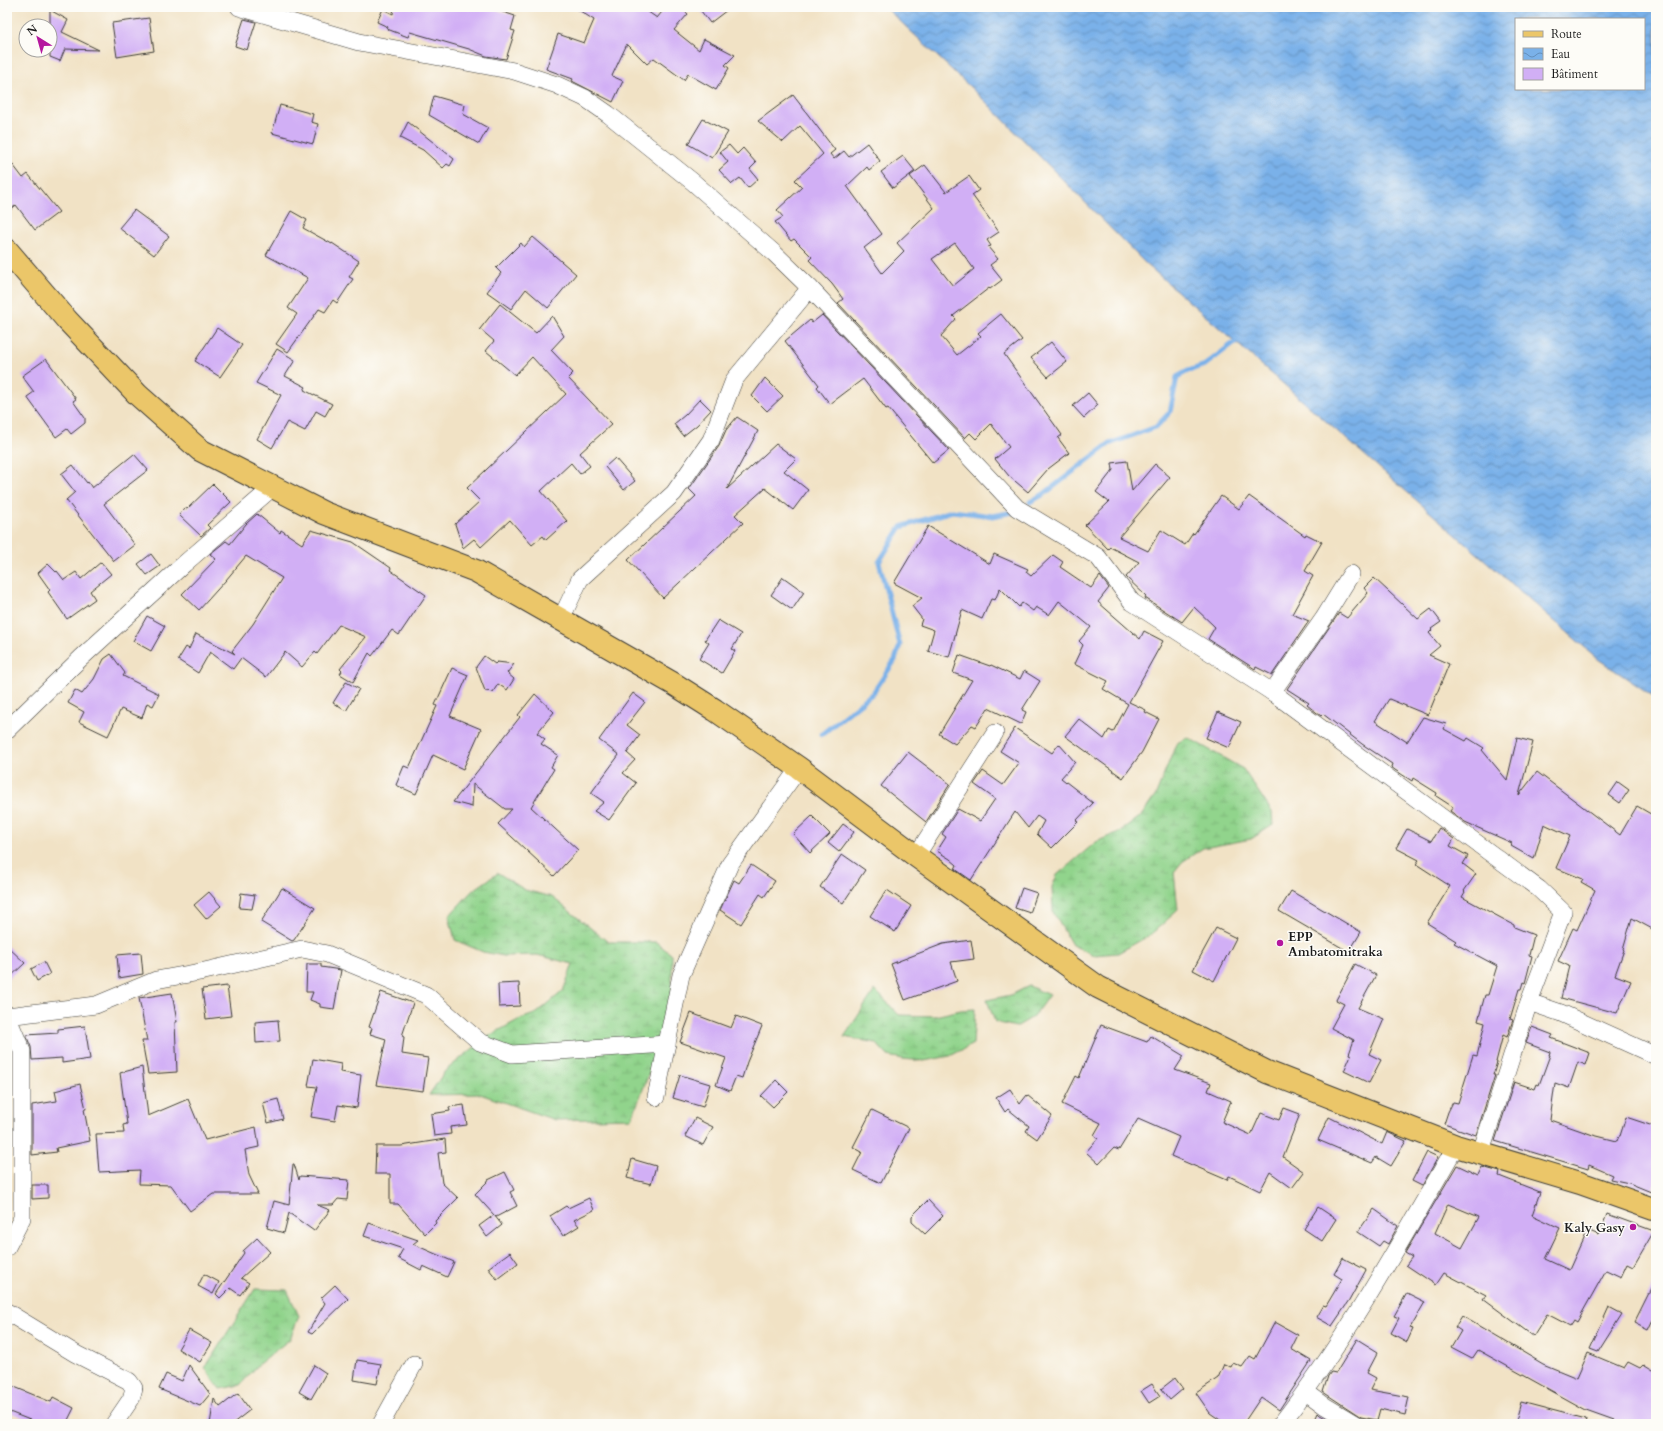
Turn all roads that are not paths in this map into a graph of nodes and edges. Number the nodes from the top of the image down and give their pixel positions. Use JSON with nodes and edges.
{"nodes":[{"id":1,"x":239,"y":7,"type":"edge"},
{"id":2,"x":7,"y":250,"type":"edge"},
{"id":3,"x":810,"y":288,"type":"junction"},
{"id":4,"x":273,"y":487,"type":"junction"},
{"id":5,"x":1351,"y":574,"type":"dead end"},
{"id":6,"x":561,"y":619,"type":"junction"},
{"id":7,"x":1272,"y":692,"type":"junction"},
{"id":8,"x":7,"y":730,"type":"edge"},
{"id":9,"x":995,"y":733,"type":"dead end"},
{"id":10,"x":799,"y":768,"type":"junction"},
{"id":11,"x":916,"y":856,"type":"junction"},
{"id":12,"x":1529,"y":1002,"type":"junction"},
{"id":13,"x":7,"y":1016,"type":"edge"},
{"id":14,"x":667,"y":1044,"type":"junction"},
{"id":15,"x":1656,"y":1056,"type":"edge"},
{"id":16,"x":656,"y":1097,"type":"dead end"},
{"id":17,"x":1456,"y":1146,"type":"junction"},
{"id":18,"x":1481,"y":1152,"type":"junction"},
{"id":19,"x":1656,"y":1210,"type":"edge"},
{"id":20,"x":7,"y":1247,"type":"edge"},
{"id":21,"x":7,"y":1312,"type":"edge"},
{"id":22,"x":414,"y":1364,"type":"dead end"},
{"id":23,"x":1306,"y":1392,"type":"junction"},
{"id":24,"x":114,"y":1424,"type":"edge"},
{"id":25,"x":381,"y":1424,"type":"edge"},
{"id":26,"x":1281,"y":1424,"type":"edge"},
{"id":27,"x":1355,"y":1424,"type":"edge"}],
"edges":[{"from":1,"to":3,"type":"street"},
{"from":2,"to":4,"type":"main road"},
{"from":3,"to":6,"type":"street"},
{"from":3,"to":7,"type":"street"},
{"from":4,"to":6,"type":"main road"},
{"from":4,"to":8,"type":"street"},
{"from":5,"to":7,"type":"street"},
{"from":6,"to":10,"type":"main road"},
{"from":7,"to":12,"type":"street"},
{"from":9,"to":11,"type":"street"},
{"from":10,"to":11,"type":"main road"},
{"from":10,"to":14,"type":"street"},
{"from":11,"to":17,"type":"main road"},
{"from":12,"to":15,"type":"street"},
{"from":12,"to":18,"type":"street"},
{"from":13,"to":14,"type":"street"},
{"from":13,"to":20,"type":"street"},
{"from":14,"to":16,"type":"street"},
{"from":17,"to":18,"type":"main road"},
{"from":17,"to":23,"type":"street"},
{"from":18,"to":19,"type":"main road"},
{"from":21,"to":24,"type":"street"},
{"from":22,"to":25,"type":"street"},
{"from":23,"to":26,"type":"street"},
{"from":23,"to":27,"type":"street"}]}
